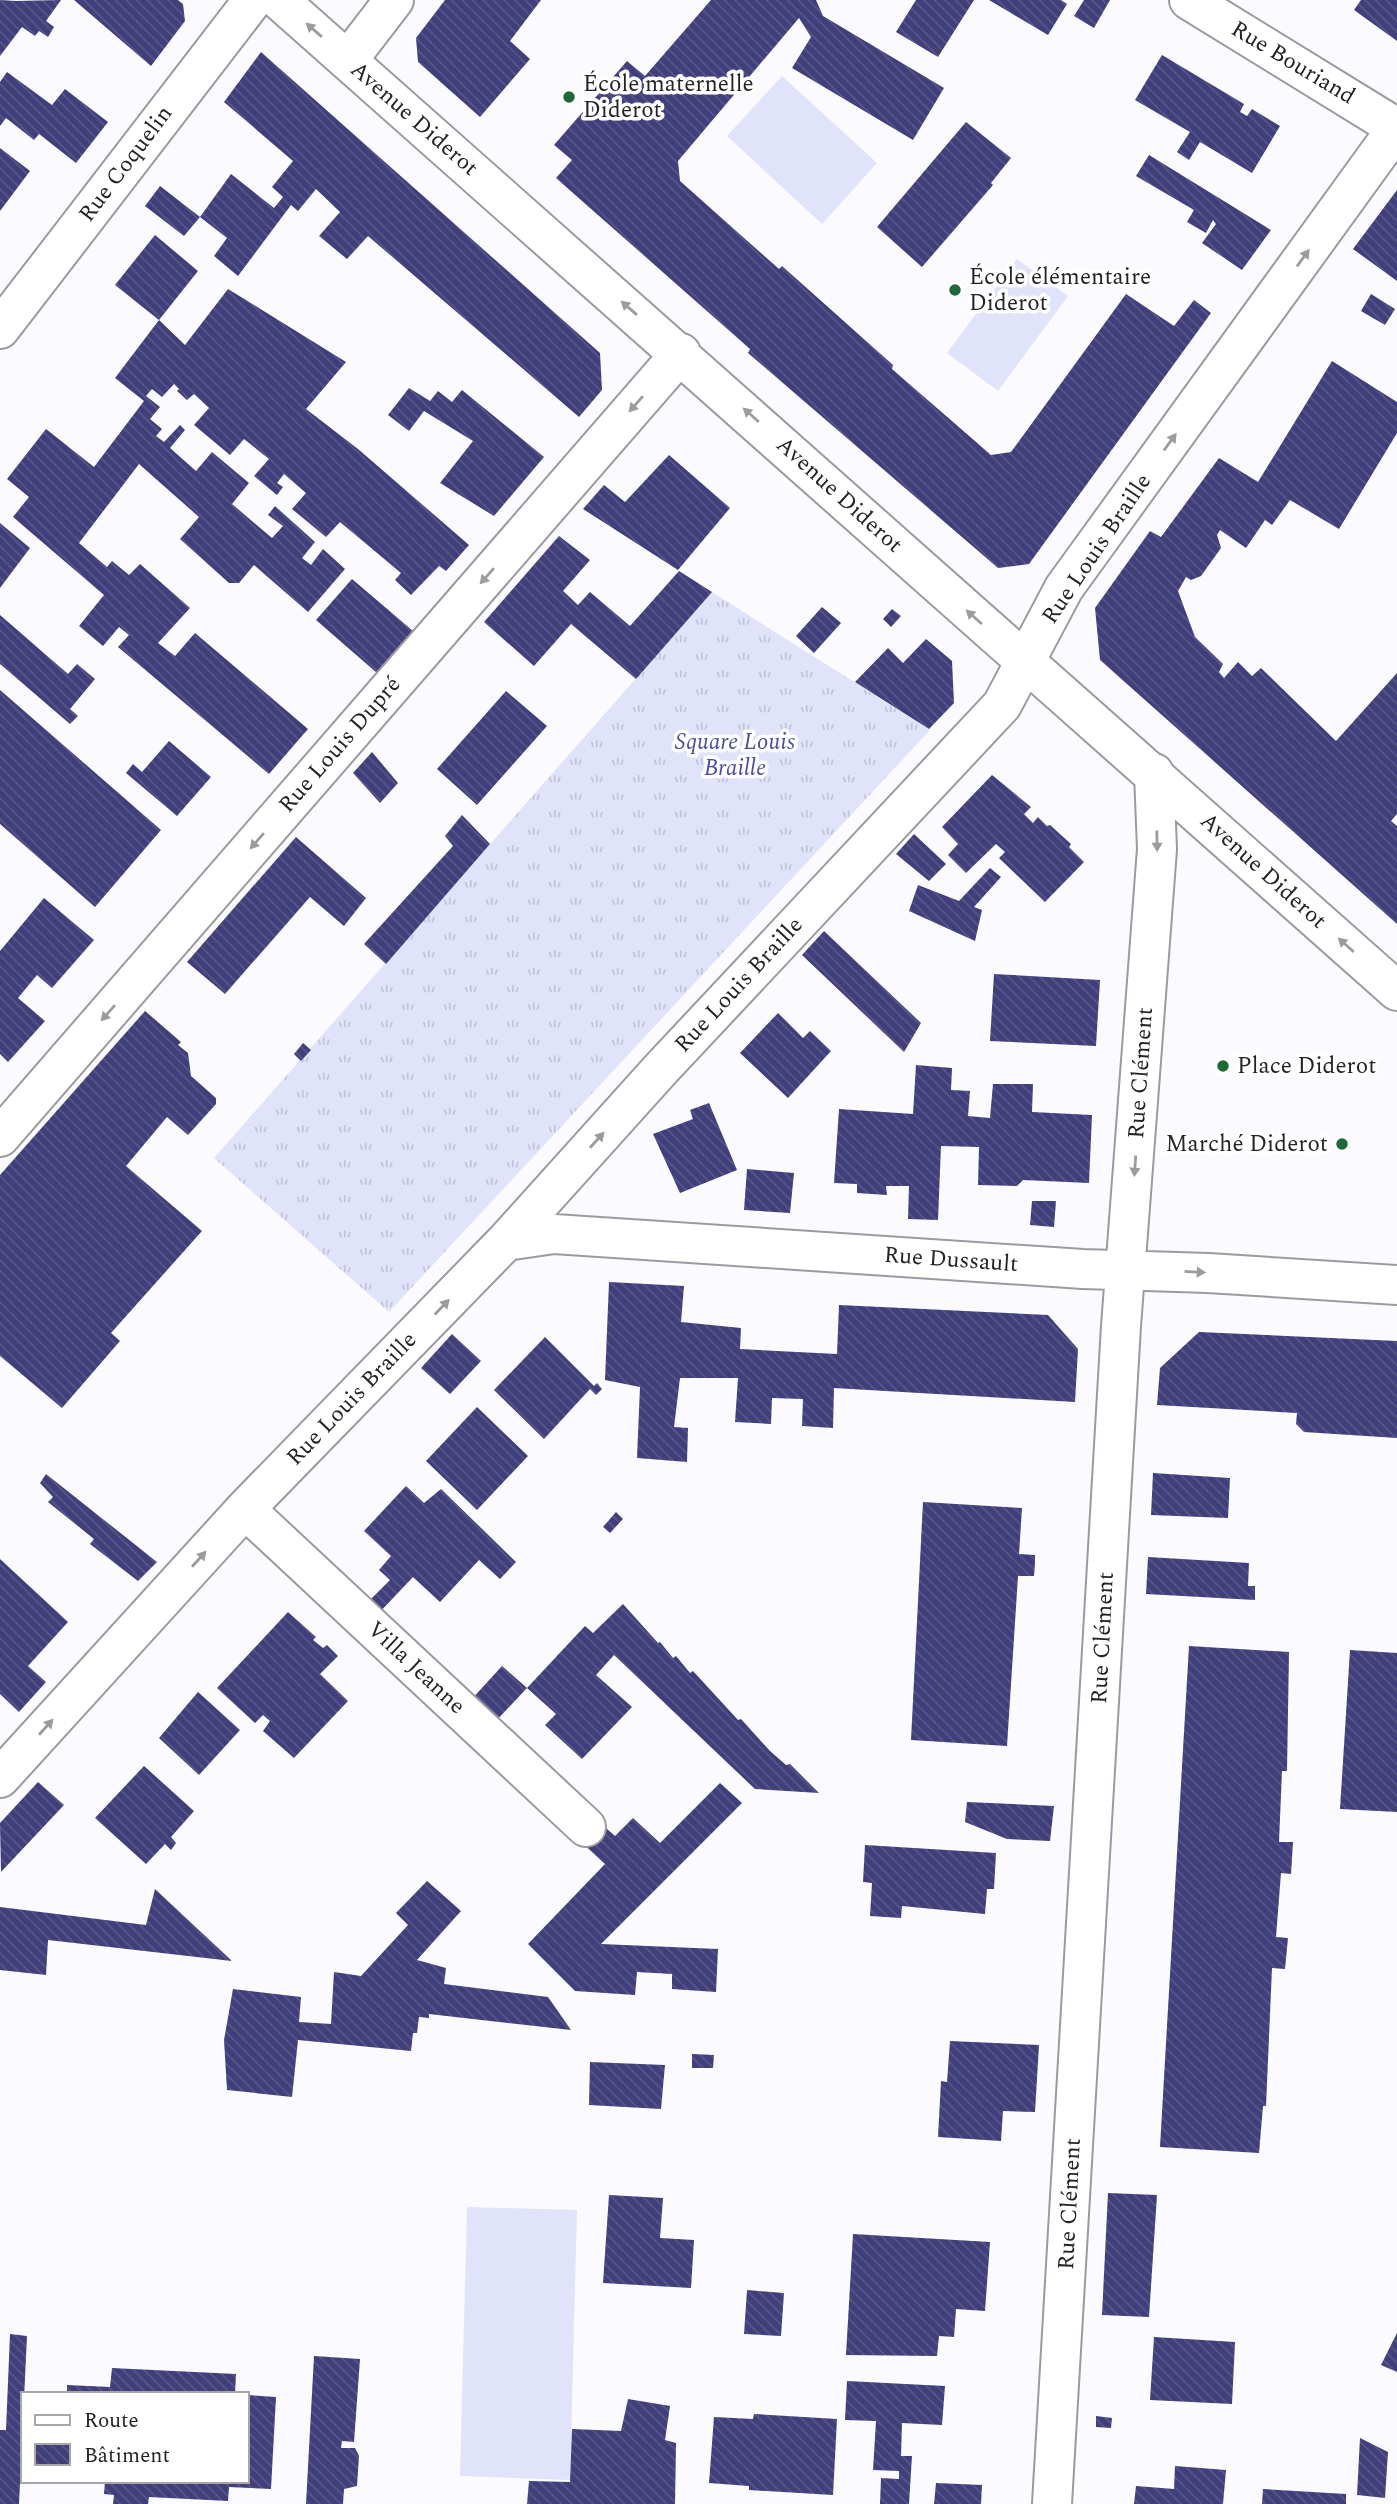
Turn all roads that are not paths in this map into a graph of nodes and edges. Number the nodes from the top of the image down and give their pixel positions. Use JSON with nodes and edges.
{"nodes":[{"id":1,"x":253,"y":0,"type":"edge"},
{"id":2,"x":279,"y":0,"type":"edge"},
{"id":3,"x":394,"y":0,"type":"edge"},
{"id":4,"x":1189,"y":0,"type":"edge"},
{"id":5,"x":348,"y":60,"type":"junction"},
{"id":6,"x":1397,"y":128,"type":"edge"},
{"id":7,"x":0,"y":329,"type":"edge"},
{"id":8,"x":681,"y":353,"type":"junction"},
{"id":9,"x":1025,"y":662,"type":"junction"},
{"id":10,"x":1154,"y":773,"type":"junction"},
{"id":11,"x":1397,"y":991,"type":"edge"},
{"id":12,"x":0,"y":1137,"type":"edge"},
{"id":13,"x":506,"y":1241,"type":"junction"},
{"id":14,"x":1127,"y":1270,"type":"junction"},
{"id":15,"x":1397,"y":1285,"type":"edge"},
{"id":16,"x":245,"y":1509,"type":"junction"},
{"id":17,"x":0,"y":1778,"type":"edge"},
{"id":18,"x":586,"y":1827,"type":"dead end"},
{"id":19,"x":1052,"y":2504,"type":"edge"}],
"edges":[{"from":1,"to":7,"type":"street","name":"Rue Coquelin"},
{"from":5,"to":2,"type":"street","name":"Avenue Diderot","one_way":true},
{"from":3,"to":5,"type":"street"},
{"from":4,"to":6,"type":"street","name":"Rue Bouriand"},
{"from":8,"to":5,"type":"street","name":"Avenue Diderot","one_way":true},
{"from":9,"to":6,"type":"street","name":"Rue Louis Braille","one_way":true},
{"from":9,"to":8,"type":"street","name":"Avenue Diderot","one_way":true},
{"from":8,"to":12,"type":"street","name":"Rue Louis Dupré","one_way":true},
{"from":9,"to":10,"type":"street","name":"Avenue Diderot"},
{"from":13,"to":9,"type":"street","name":"Rue Louis Braille","one_way":true},
{"from":11,"to":10,"type":"street","name":"Avenue Diderot","one_way":true},
{"from":10,"to":14,"type":"street","name":"Rue Clément","one_way":true},
{"from":13,"to":14,"type":"street","name":"Rue Dussault"},
{"from":16,"to":13,"type":"street","name":"Rue Louis Braille","one_way":true},
{"from":14,"to":15,"type":"street","name":"Rue Dussault","one_way":true},
{"from":14,"to":19,"type":"street","name":"Rue Clément"},
{"from":17,"to":16,"type":"street","name":"Rue Louis Braille","one_way":true},
{"from":16,"to":18,"type":"street","name":"Villa Jeanne"}]}
